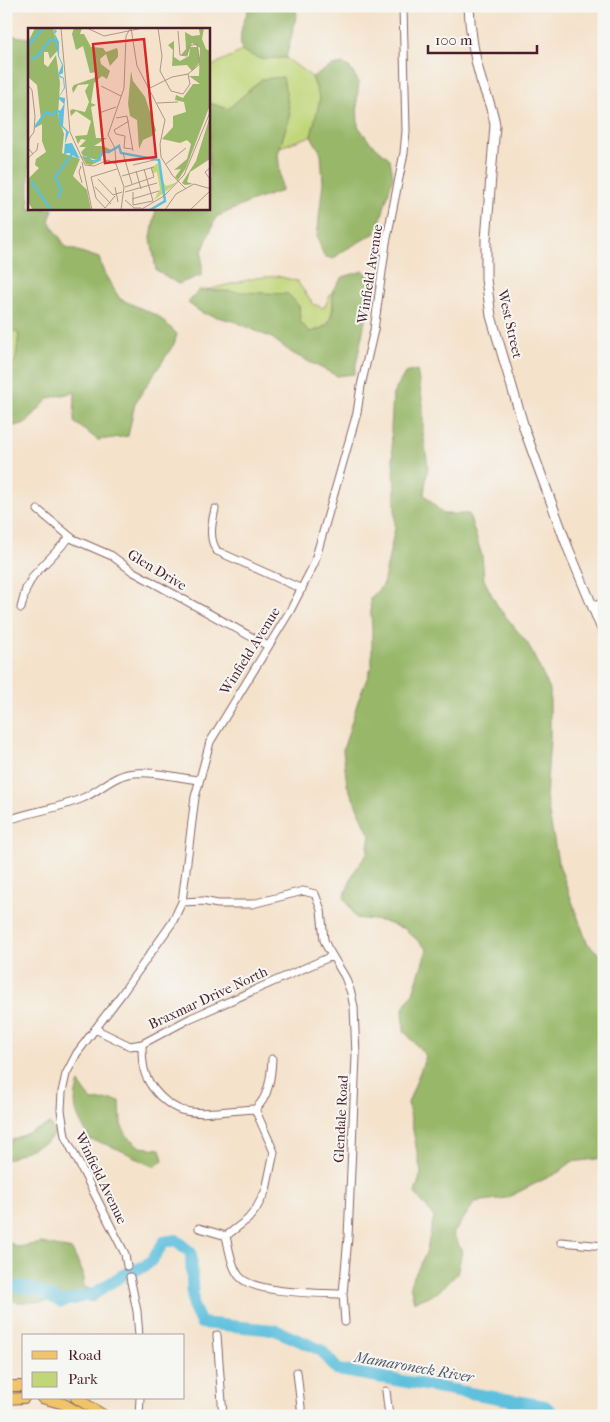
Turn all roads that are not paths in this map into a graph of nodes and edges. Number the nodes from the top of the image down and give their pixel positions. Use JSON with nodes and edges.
{"nodes":[{"id":1,"x":403,"y":6,"type":"edge"},
{"id":2,"x":469,"y":6,"type":"edge"},
{"id":3,"x":215,"y":508,"type":"dead end"},
{"id":4,"x":38,"y":510,"type":"dead end"},
{"id":5,"x":70,"y":537,"type":"junction"},
{"id":6,"x":302,"y":589,"type":"junction"},
{"id":7,"x":604,"y":602,"type":"edge"},
{"id":8,"x":592,"y":607,"type":"junction"},
{"id":9,"x":21,"y":608,"type":"dead end"},
{"id":10,"x":604,"y":634,"type":"edge"},
{"id":11,"x":268,"y":646,"type":"junction"},
{"id":12,"x":199,"y":780,"type":"junction"},
{"id":13,"x":6,"y":821,"type":"edge"},
{"id":14,"x":182,"y":902,"type":"junction"},
{"id":15,"x":332,"y":956,"type":"junction"},
{"id":16,"x":95,"y":1029,"type":"junction"},
{"id":17,"x":142,"y":1044,"type":"junction"},
{"id":18,"x":272,"y":1059,"type":"dead end"},
{"id":19,"x":255,"y":1109,"type":"junction"},
{"id":20,"x":199,"y":1228,"type":"dead end"},
{"id":21,"x":226,"y":1236,"type":"junction"},
{"id":22,"x":561,"y":1242,"type":"dead end"},
{"id":23,"x":604,"y":1246,"type":"edge"},
{"id":24,"x":128,"y":1266,"type":"dead end"},
{"id":25,"x":130,"y":1277,"type":"dead end"},
{"id":26,"x":344,"y":1294,"type":"junction"},
{"id":27,"x":345,"y":1322,"type":"dead end"},
{"id":28,"x":139,"y":1334,"type":"edge"},
{"id":29,"x":216,"y":1335,"type":"dead end"},
{"id":30,"x":296,"y":1372,"type":"dead end"},
{"id":31,"x":6,"y":1386,"type":"edge"},
{"id":32,"x":22,"y":1386,"type":"edge"},
{"id":33,"x":386,"y":1391,"type":"dead end"},
{"id":34,"x":22,"y":1398,"type":"edge"},
{"id":35,"x":6,"y":1399,"type":"edge"},
{"id":36,"x":49,"y":1400,"type":"edge"},
{"id":37,"x":79,"y":1400,"type":"edge"},
{"id":38,"x":140,"y":1400,"type":"edge"},
{"id":39,"x":85,"y":1416,"type":"edge"},
{"id":40,"x":105,"y":1416,"type":"edge"},
{"id":41,"x":139,"y":1416,"type":"edge"},
{"id":42,"x":223,"y":1416,"type":"edge"},
{"id":43,"x":302,"y":1416,"type":"edge"},
{"id":44,"x":389,"y":1416,"type":"edge"}],
"edges":[{"from":1,"to":6,"type":"street","name":"Winfield Avenue"},
{"from":2,"to":8,"type":"street","name":"West Street"},
{"from":3,"to":6,"type":"street"},
{"from":4,"to":5,"type":"street","name":"Glen Drive"},
{"from":5,"to":9,"type":"street"},
{"from":5,"to":11,"type":"street","name":"Glen Drive"},
{"from":6,"to":11,"type":"street","name":"Winfield Avenue"},
{"from":7,"to":8,"type":"street"},
{"from":8,"to":10,"type":"street","name":"West Street"},
{"from":11,"to":12,"type":"street","name":"Winfield Avenue"},
{"from":12,"to":13,"type":"street"},
{"from":12,"to":14,"type":"street","name":"Winfield Avenue"},
{"from":14,"to":15,"type":"street","name":"Glendale Road"},
{"from":14,"to":16,"type":"street","name":"Winfield Avenue"},
{"from":15,"to":17,"type":"street","name":"Braxmar Drive North"},
{"from":15,"to":26,"type":"street","name":"Glendale Road"},
{"from":16,"to":17,"type":"street","name":"Braxmar Drive North"},
{"from":16,"to":24,"type":"street","name":"Winfield Avenue"},
{"from":17,"to":19,"type":"street"},
{"from":18,"to":19,"type":"street"},
{"from":19,"to":21,"type":"street"},
{"from":20,"to":21,"type":"street"},
{"from":21,"to":26,"type":"street"},
{"from":22,"to":23,"type":"street"},
{"from":25,"to":28,"type":"street"},
{"from":26,"to":27,"type":"street","name":"Glendale Road"},
{"from":29,"to":42,"type":"street"},
{"from":30,"to":43,"type":"street"},
{"from":31,"to":32,"type":"main road"},
{"from":33,"to":44,"type":"street"},
{"from":34,"to":35,"type":"main road"},
{"from":36,"to":39,"type":"main road"},
{"from":37,"to":40,"type":"main road"},
{"from":38,"to":41,"type":"street"}]}
